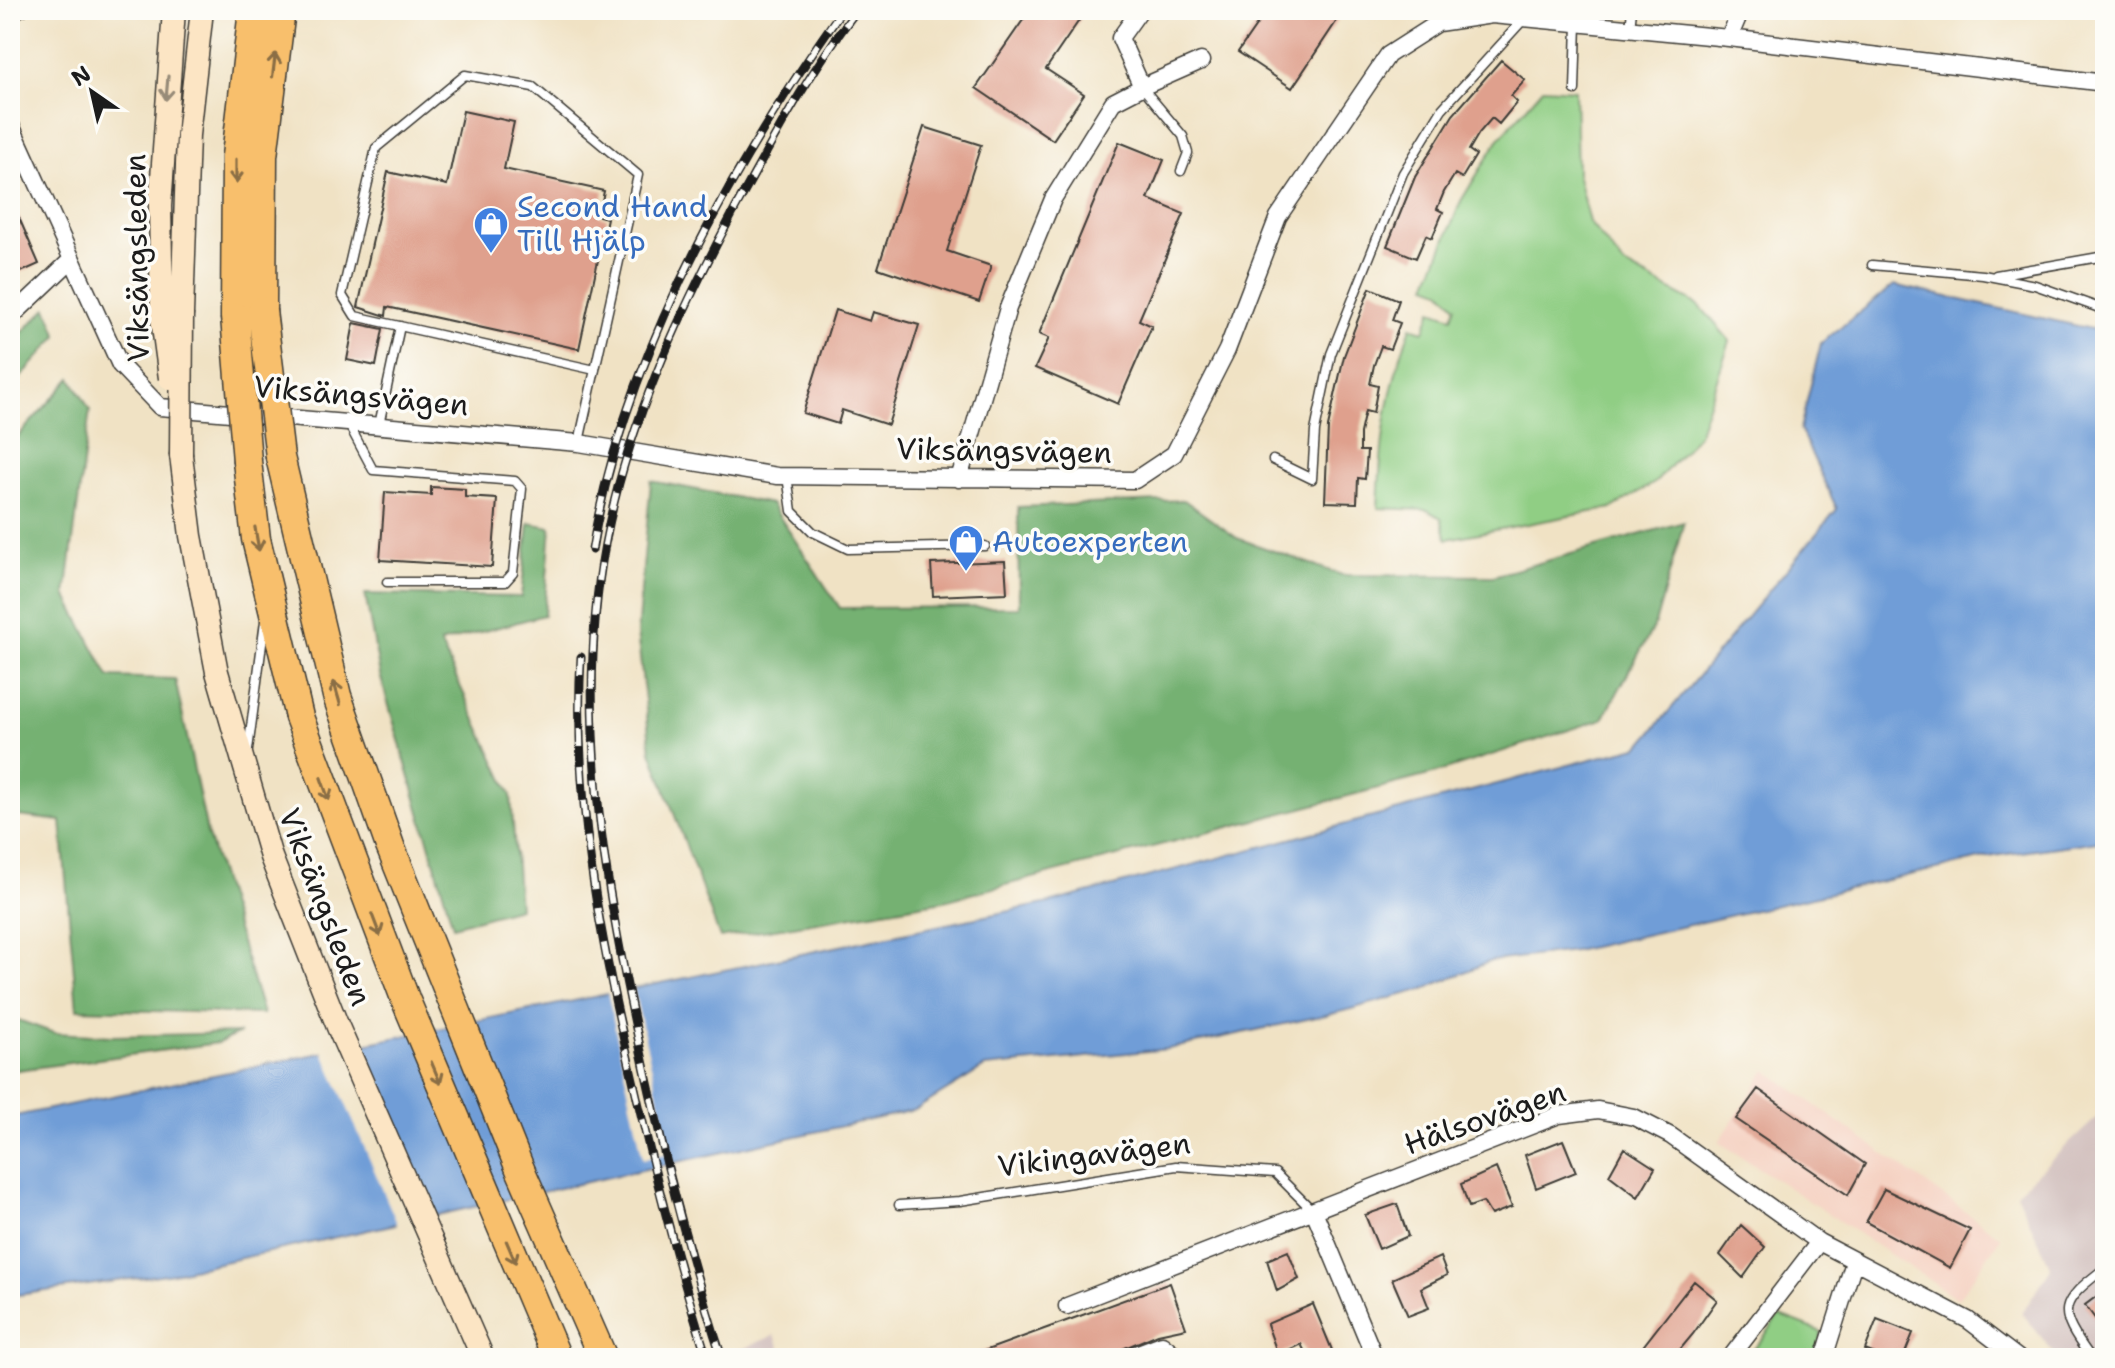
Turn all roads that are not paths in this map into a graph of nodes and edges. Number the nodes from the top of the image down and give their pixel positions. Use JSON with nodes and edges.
{"nodes":[{"id":1,"x":25,"y":10,"type":"edge"},
{"id":2,"x":174,"y":10,"type":"edge"},
{"id":3,"x":202,"y":10,"type":"edge"},
{"id":4,"x":253,"y":10,"type":"edge"},
{"id":5,"x":281,"y":10,"type":"edge"},
{"id":6,"x":1140,"y":10,"type":"edge"},
{"id":7,"x":1632,"y":10,"type":"edge"},
{"id":8,"x":1741,"y":10,"type":"edge"},
{"id":9,"x":10,"y":17,"type":"edge"},
{"id":10,"x":1525,"y":19,"type":"junction"},
{"id":11,"x":1577,"y":23,"type":"junction"},
{"id":12,"x":1630,"y":28,"type":"junction"},
{"id":13,"x":1729,"y":38,"type":"junction"},
{"id":14,"x":1201,"y":61,"type":"dead end"},
{"id":15,"x":2105,"y":83,"type":"edge"},
{"id":16,"x":1142,"y":87,"type":"junction"},
{"id":17,"x":1575,"y":90,"type":"dead end"},
{"id":18,"x":10,"y":123,"type":"edge"},
{"id":19,"x":1181,"y":171,"type":"dead end"},
{"id":20,"x":2105,"y":256,"type":"edge"},
{"id":21,"x":71,"y":260,"type":"junction"},
{"id":22,"x":1872,"y":265,"type":"dead end"},
{"id":23,"x":1989,"y":277,"type":"junction"},
{"id":24,"x":2105,"y":289,"type":"edge"},
{"id":25,"x":2102,"y":310,"type":"edge"},
{"id":26,"x":249,"y":314,"type":"junction"},
{"id":27,"x":172,"y":316,"type":"junction"},
{"id":28,"x":10,"y":318,"type":"edge"},
{"id":29,"x":400,"y":326,"type":"junction"},
{"id":30,"x":595,"y":370,"type":"junction"},
{"id":31,"x":347,"y":423,"type":"junction"},
{"id":32,"x":379,"y":425,"type":"junction"},
{"id":33,"x":579,"y":443,"type":"junction"},
{"id":34,"x":1273,"y":460,"type":"dead end"},
{"id":35,"x":787,"y":476,"type":"junction"},
{"id":36,"x":959,"y":479,"type":"junction"},
{"id":37,"x":985,"y":546,"type":"dead end"},
{"id":38,"x":387,"y":582,"type":"dead end"},
{"id":39,"x":269,"y":596,"type":"junction"},
{"id":40,"x":246,"y":777,"type":"junction"},
{"id":41,"x":899,"y":1205,"type":"dead end"},
{"id":42,"x":1314,"y":1211,"type":"junction"},
{"id":43,"x":1819,"y":1242,"type":"junction"},
{"id":44,"x":1854,"y":1262,"type":"junction"},
{"id":45,"x":2105,"y":1268,"type":"edge"},
{"id":46,"x":1067,"y":1306,"type":"dead end"},
{"id":47,"x":483,"y":1358,"type":"edge"},
{"id":48,"x":557,"y":1358,"type":"edge"},
{"id":49,"x":603,"y":1358,"type":"edge"},
{"id":50,"x":1125,"y":1358,"type":"edge"},
{"id":51,"x":1179,"y":1358,"type":"edge"},
{"id":52,"x":1375,"y":1358,"type":"edge"},
{"id":53,"x":1730,"y":1358,"type":"edge"},
{"id":54,"x":1824,"y":1358,"type":"edge"},
{"id":55,"x":2018,"y":1358,"type":"edge"},
{"id":56,"x":2091,"y":1358,"type":"edge"}],
"edges":[{"from":1,"to":9,"type":"lane"},
{"from":2,"to":27,"type":"main road","name":"Viksängsleden","one_way":true},
{"from":3,"to":27,"type":"main road","name":"Viksängsleden"},
{"from":4,"to":26,"type":"highway","one_way":true},
{"from":26,"to":5,"type":"highway","one_way":true},
{"from":6,"to":16,"type":"street"},
{"from":7,"to":12,"type":"lane"},
{"from":8,"to":13,"type":"street"},
{"from":10,"to":11,"type":"street","name":"Viksängsvägen"},
{"from":10,"to":34,"type":"lane"},
{"from":10,"to":36,"type":"street","name":"Viksängsvägen"},
{"from":11,"to":12,"type":"street","name":"Viksängsvägen"},
{"from":11,"to":17,"type":"lane"},
{"from":12,"to":13,"type":"street","name":"Viksängsvägen"},
{"from":13,"to":15,"type":"street","name":"Viksängsvägen"},
{"from":14,"to":16,"type":"street"},
{"from":16,"to":19,"type":"lane"},
{"from":16,"to":36,"type":"street"},
{"from":18,"to":21,"type":"street","name":"Viksängsvägen"},
{"from":20,"to":23,"type":"lane"},
{"from":21,"to":28,"type":"street"},
{"from":21,"to":31,"type":"street","name":"Viksängsvägen"},
{"from":22,"to":23,"type":"lane"},
{"from":23,"to":25,"type":"lane"},
{"from":24,"to":25,"type":"lane"},
{"from":26,"to":39,"type":"highway","one_way":true,"bridge":true},
{"from":49,"to":26,"type":"highway","one_way":true,"bridge":true},
{"from":27,"to":40,"type":"main road","name":"Viksängsleden","bridge":true},
{"from":29,"to":30,"type":"lane"},
{"from":29,"to":30,"type":"lane"},
{"from":29,"to":32,"type":"lane"},
{"from":30,"to":33,"type":"lane"},
{"from":31,"to":32,"type":"street","name":"Viksängsvägen"},
{"from":31,"to":38,"type":"lane"},
{"from":32,"to":33,"type":"street","name":"Viksängsvägen"},
{"from":33,"to":35,"type":"street","name":"Viksängsvägen"},
{"from":35,"to":36,"type":"street","name":"Viksängsvägen"},
{"from":35,"to":37,"type":"lane"},
{"from":39,"to":40,"type":"lane"},
{"from":39,"to":48,"type":"highway","one_way":true},
{"from":40,"to":47,"type":"main road","name":"Viksängsleden"},
{"from":41,"to":42,"type":"lane","name":"Vikingavägen"},
{"from":42,"to":43,"type":"street","name":"Hälsovägen"},
{"from":42,"to":46,"type":"street","name":"Hälsovägen"},
{"from":42,"to":52,"type":"street","name":"Vikingavägen"},
{"from":43,"to":44,"type":"street","name":"Hälsovägen"},
{"from":43,"to":53,"type":"street"},
{"from":44,"to":54,"type":"street"},
{"from":44,"to":55,"type":"street","name":"Hälsovägen"},
{"from":45,"to":56,"type":"lane"},
{"from":50,"to":51,"type":"street"}]}
